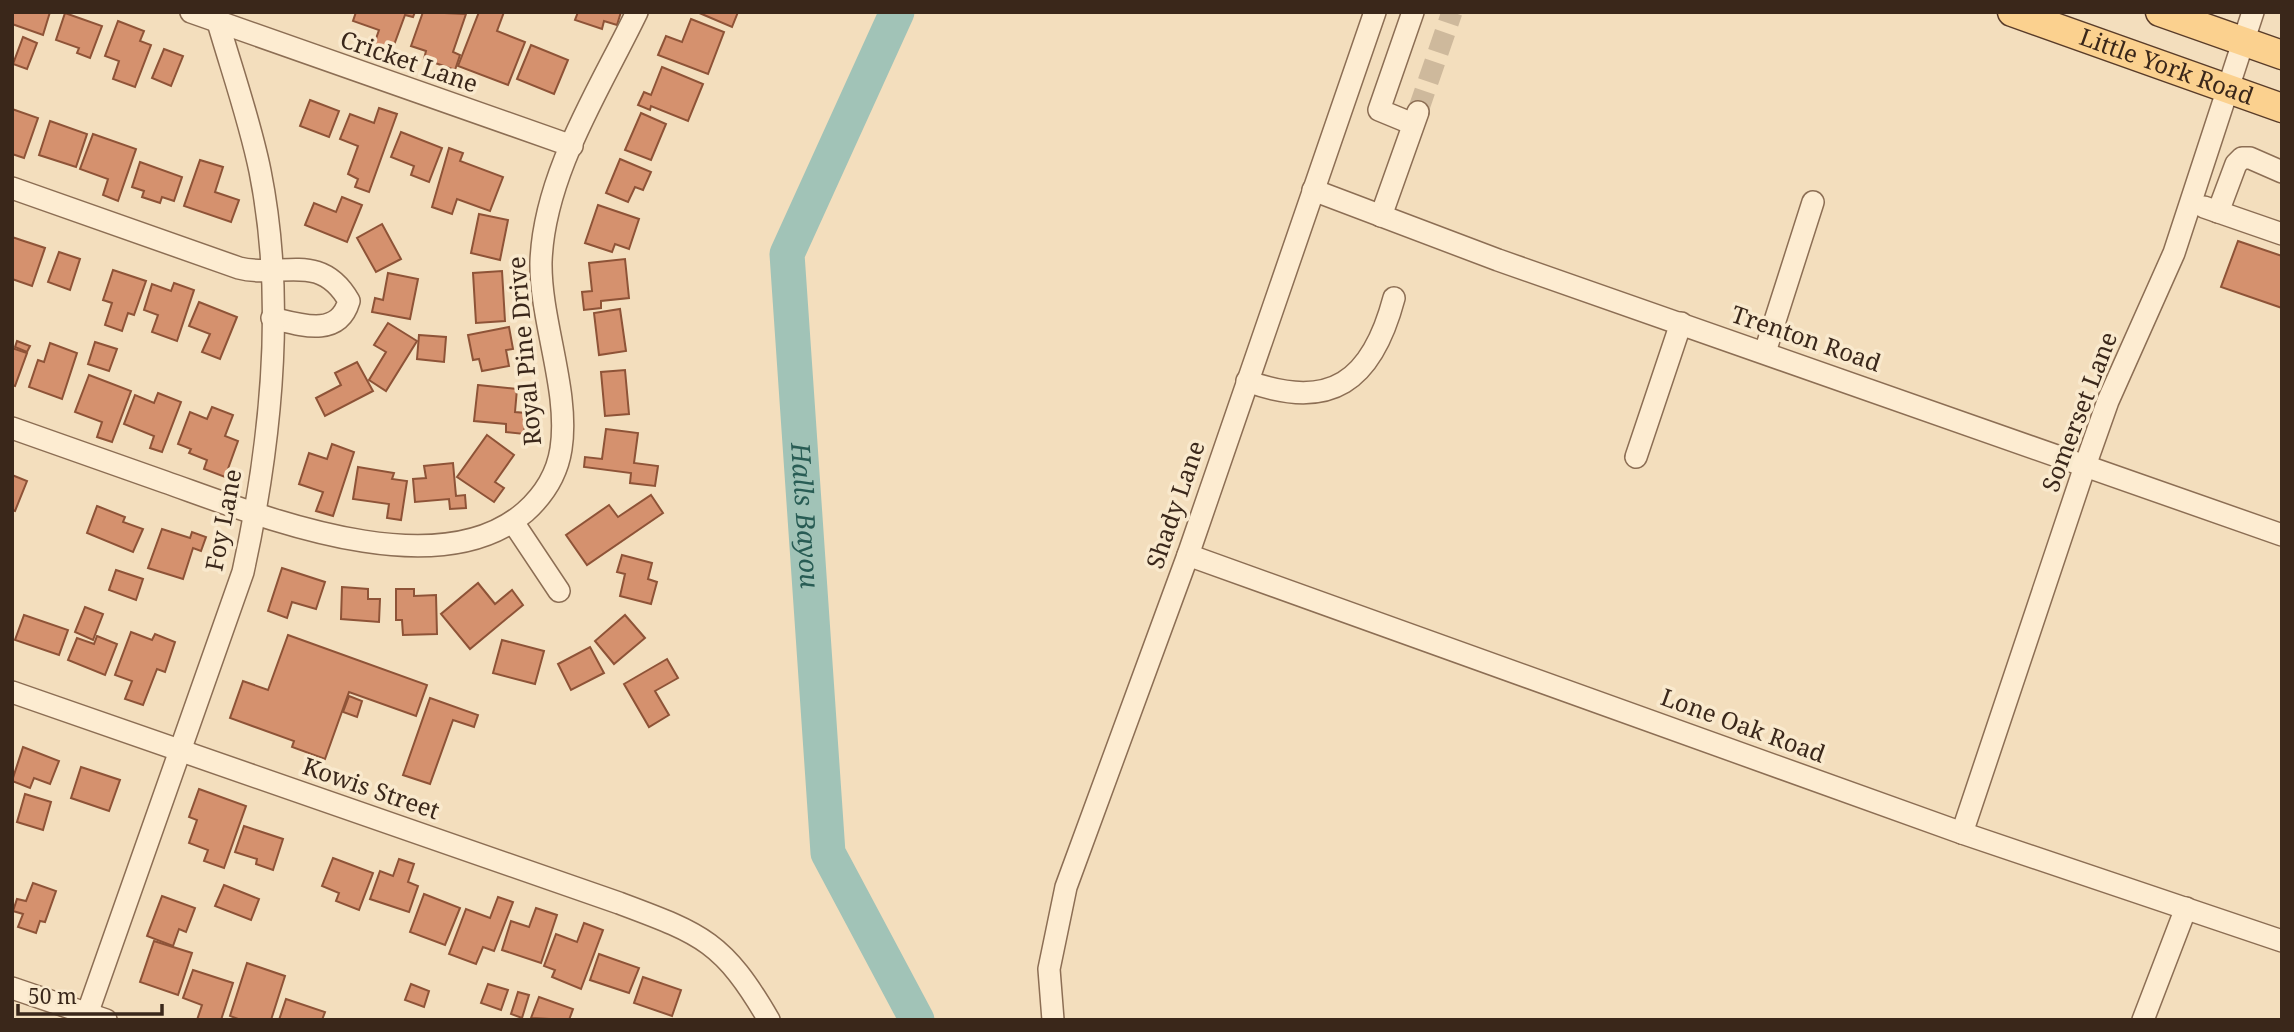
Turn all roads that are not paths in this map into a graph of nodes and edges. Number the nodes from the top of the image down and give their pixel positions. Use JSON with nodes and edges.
{"nodes":[{"id":1,"x":191,"y":12,"type":"edge"},
{"id":2,"x":637,"y":12,"type":"edge"},
{"id":3,"x":1375,"y":12,"type":"edge"},
{"id":4,"x":2012,"y":12,"type":"edge"},
{"id":5,"x":2160,"y":12,"type":"edge"},
{"id":6,"x":2252,"y":12,"type":"edge"},
{"id":7,"x":1405,"y":14,"type":"edge"},
{"id":8,"x":217,"y":18,"type":"edge"},
{"id":9,"x":2243,"y":41,"type":"junction"},
{"id":10,"x":2282,"y":55,"type":"edge"},
{"id":11,"x":2227,"y":87,"type":"junction"},
{"id":12,"x":2282,"y":108,"type":"edge"},
{"id":13,"x":572,"y":146,"type":"junction"},
{"id":14,"x":2282,"y":172,"type":"edge"},
{"id":15,"x":12,"y":188,"type":"edge"},
{"id":16,"x":1313,"y":190,"type":"junction"},
{"id":17,"x":1813,"y":202,"type":"dead end"},
{"id":18,"x":2191,"y":202,"type":"junction"},
{"id":19,"x":2218,"y":212,"type":"junction"},
{"id":20,"x":1381,"y":216,"type":"junction"},
{"id":21,"x":2282,"y":234,"type":"edge"},
{"id":22,"x":272,"y":269,"type":"junction"},
{"id":23,"x":1394,"y":298,"type":"dead end"},
{"id":24,"x":272,"y":318,"type":"junction"},
{"id":25,"x":1681,"y":323,"type":"junction"},
{"id":26,"x":1765,"y":352,"type":"junction"},
{"id":27,"x":1247,"y":381,"type":"junction"},
{"id":28,"x":12,"y":428,"type":"edge"},
{"id":29,"x":1636,"y":457,"type":"dead end"},
{"id":30,"x":2085,"y":466,"type":"junction"},
{"id":31,"x":256,"y":513,"type":"junction"},
{"id":32,"x":513,"y":522,"type":"junction"},
{"id":33,"x":2282,"y":535,"type":"edge"},
{"id":34,"x":1188,"y":555,"type":"junction"},
{"id":35,"x":559,"y":590,"type":"dead end"},
{"id":36,"x":12,"y":692,"type":"edge"},
{"id":37,"x":178,"y":751,"type":"junction"},
{"id":38,"x":1962,"y":833,"type":"junction"},
{"id":39,"x":2186,"y":908,"type":"junction"},
{"id":40,"x":2282,"y":941,"type":"edge"},
{"id":41,"x":12,"y":988,"type":"edge"},
{"id":42,"x":93,"y":1018,"type":"edge"},
{"id":43,"x":769,"y":1020,"type":"edge"},
{"id":44,"x":1052,"y":1020,"type":"edge"},
{"id":45,"x":2143,"y":1020,"type":"edge"}],
"edges":[{"from":1,"to":8,"type":"street","name":"Cricket Lane"},
{"from":2,"to":13,"type":"street","name":"Royal Pine Drive"},
{"from":3,"to":16,"type":"street","name":"Shady Lane"},
{"from":4,"to":11,"type":"main road","name":"Little York Road"},
{"from":5,"to":9,"type":"main road","name":"Little York Road"},
{"from":6,"to":9,"type":"street","name":"Somerset Lane"},
{"from":7,"to":20,"type":"street"},
{"from":8,"to":13,"type":"street","name":"Cricket Lane"},
{"from":8,"to":22,"type":"street","name":"Foy Lane"},
{"from":9,"to":10,"type":"main road","name":"Little York Road"},
{"from":9,"to":11,"type":"street","name":"Somerset Lane"},
{"from":11,"to":12,"type":"main road","name":"Little York Road"},
{"from":11,"to":18,"type":"street","name":"Somerset Lane"},
{"from":13,"to":32,"type":"street","name":"Royal Pine Drive"},
{"from":14,"to":19,"type":"street"},
{"from":15,"to":22,"type":"street"},
{"from":16,"to":20,"type":"street","name":"Trenton Road"},
{"from":16,"to":27,"type":"street","name":"Shady Lane"},
{"from":17,"to":26,"type":"street"},
{"from":18,"to":19,"type":"street"},
{"from":18,"to":30,"type":"street","name":"Somerset Lane"},
{"from":19,"to":21,"type":"street"},
{"from":20,"to":25,"type":"street","name":"Trenton Road"},
{"from":22,"to":24,"type":"street","name":"Foy Lane"},
{"from":22,"to":24,"type":"street"},
{"from":23,"to":27,"type":"street"},
{"from":24,"to":31,"type":"street","name":"Foy Lane"},
{"from":25,"to":26,"type":"street","name":"Trenton Road"},
{"from":25,"to":29,"type":"street"},
{"from":26,"to":30,"type":"street","name":"Trenton Road"},
{"from":27,"to":34,"type":"street","name":"Shady Lane"},
{"from":28,"to":31,"type":"street"},
{"from":30,"to":33,"type":"street","name":"Trenton Road"},
{"from":30,"to":38,"type":"street","name":"Somerset Lane"},
{"from":31,"to":32,"type":"street"},
{"from":31,"to":37,"type":"street","name":"Foy Lane"},
{"from":32,"to":35,"type":"street"},
{"from":34,"to":38,"type":"street","name":"Lone Oak Road"},
{"from":34,"to":44,"type":"street","name":"Shady Lane"},
{"from":36,"to":37,"type":"street","name":"Kowis Street"},
{"from":37,"to":42,"type":"street","name":"Foy Lane"},
{"from":37,"to":43,"type":"street","name":"Kowis Street"},
{"from":38,"to":39,"type":"street","name":"Lone Oak Road"},
{"from":39,"to":40,"type":"street","name":"Lone Oak Road"},
{"from":39,"to":45,"type":"street"},
{"from":41,"to":42,"type":"street"}]}
